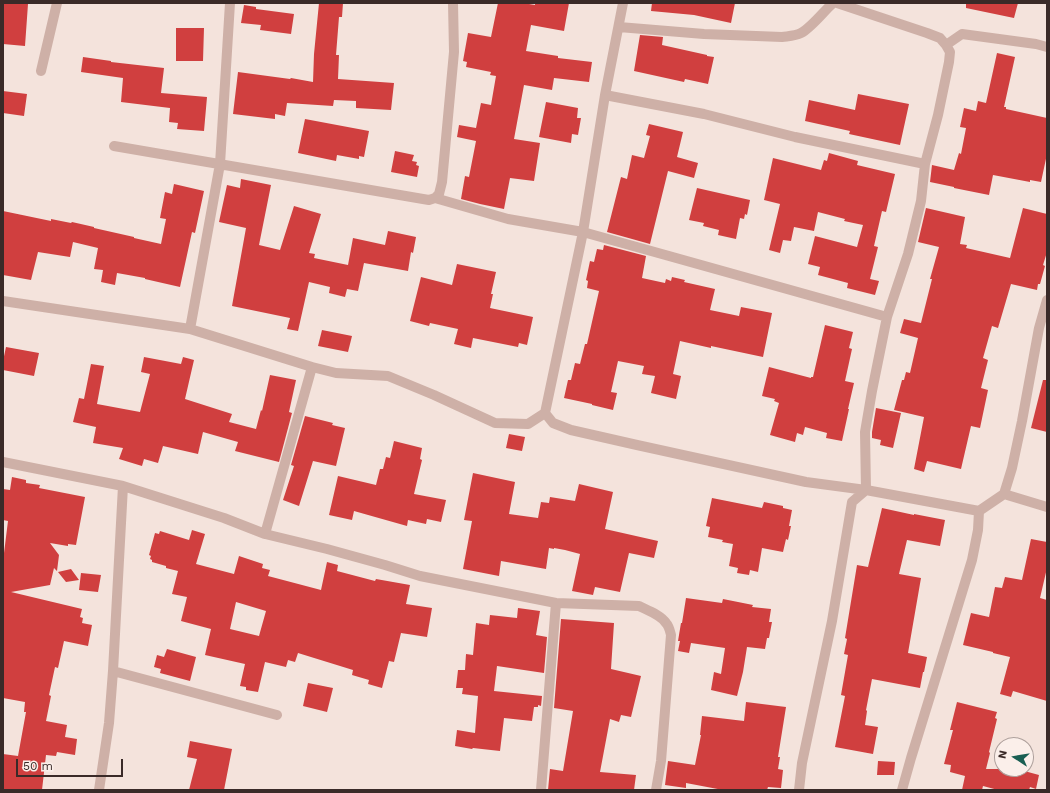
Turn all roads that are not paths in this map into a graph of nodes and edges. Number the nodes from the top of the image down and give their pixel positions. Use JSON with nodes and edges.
{"nodes":[{"id":1,"x":57,"y":3,"type":"edge"},
{"id":2,"x":230,"y":3,"type":"edge"},
{"id":3,"x":453,"y":3,"type":"edge"},
{"id":4,"x":623,"y":3,"type":"edge"},
{"id":5,"x":833,"y":3,"type":"edge"},
{"id":6,"x":837,"y":3,"type":"edge"},
{"id":7,"x":619,"y":27,"type":"junction"},
{"id":8,"x":946,"y":45,"type":"junction"},
{"id":9,"x":1047,"y":47,"type":"edge"},
{"id":10,"x":41,"y":70,"type":"dead end"},
{"id":11,"x":605,"y":95,"type":"junction"},
{"id":12,"x":114,"y":146,"type":"dead end"},
{"id":13,"x":220,"y":164,"type":"junction"},
{"id":14,"x":925,"y":164,"type":"junction"},
{"id":15,"x":435,"y":198,"type":"junction"},
{"id":16,"x":582,"y":232,"type":"junction"},
{"id":17,"x":1047,"y":300,"type":"edge"},
{"id":18,"x":3,"y":301,"type":"edge"},
{"id":19,"x":887,"y":317,"type":"junction"},
{"id":20,"x":190,"y":329,"type":"junction"},
{"id":21,"x":312,"y":367,"type":"junction"},
{"id":22,"x":545,"y":413,"type":"junction"},
{"id":23,"x":3,"y":462,"type":"edge"},
{"id":24,"x":123,"y":486,"type":"junction"},
{"id":25,"x":866,"y":490,"type":"junction"},
{"id":26,"x":1004,"y":494,"type":"junction"},
{"id":27,"x":1047,"y":507,"type":"edge"},
{"id":28,"x":979,"y":511,"type":"junction"},
{"id":29,"x":265,"y":534,"type":"junction"},
{"id":30,"x":556,"y":603,"type":"junction"},
{"id":31,"x":113,"y":671,"type":"junction"},
{"id":32,"x":277,"y":715,"type":"dead end"},
{"id":33,"x":99,"y":790,"type":"edge"},
{"id":34,"x":541,"y":790,"type":"edge"},
{"id":35,"x":656,"y":790,"type":"edge"},
{"id":36,"x":799,"y":790,"type":"edge"},
{"id":37,"x":902,"y":790,"type":"edge"}],
"edges":[{"from":1,"to":10,"type":"street"},
{"from":2,"to":13,"type":"street"},
{"from":3,"to":15,"type":"street"},
{"from":4,"to":7,"type":"street"},
{"from":5,"to":7,"type":"street"},
{"from":6,"to":8,"type":"street"},
{"from":7,"to":11,"type":"street"},
{"from":8,"to":9,"type":"street"},
{"from":8,"to":14,"type":"street"},
{"from":11,"to":14,"type":"street"},
{"from":11,"to":16,"type":"street"},
{"from":12,"to":13,"type":"street"},
{"from":13,"to":15,"type":"street"},
{"from":13,"to":20,"type":"street"},
{"from":14,"to":19,"type":"street"},
{"from":15,"to":16,"type":"street"},
{"from":16,"to":19,"type":"street"},
{"from":16,"to":22,"type":"street"},
{"from":17,"to":26,"type":"street"},
{"from":18,"to":20,"type":"street"},
{"from":19,"to":25,"type":"street"},
{"from":20,"to":21,"type":"street"},
{"from":21,"to":22,"type":"street"},
{"from":21,"to":29,"type":"street"},
{"from":22,"to":25,"type":"street"},
{"from":23,"to":24,"type":"street"},
{"from":24,"to":29,"type":"street"},
{"from":24,"to":31,"type":"street"},
{"from":25,"to":28,"type":"street"},
{"from":25,"to":36,"type":"street"},
{"from":26,"to":27,"type":"street"},
{"from":26,"to":28,"type":"street"},
{"from":28,"to":37,"type":"street"},
{"from":29,"to":30,"type":"street"},
{"from":30,"to":34,"type":"street"},
{"from":30,"to":35,"type":"street"},
{"from":31,"to":32,"type":"street"},
{"from":31,"to":33,"type":"street"}]}
